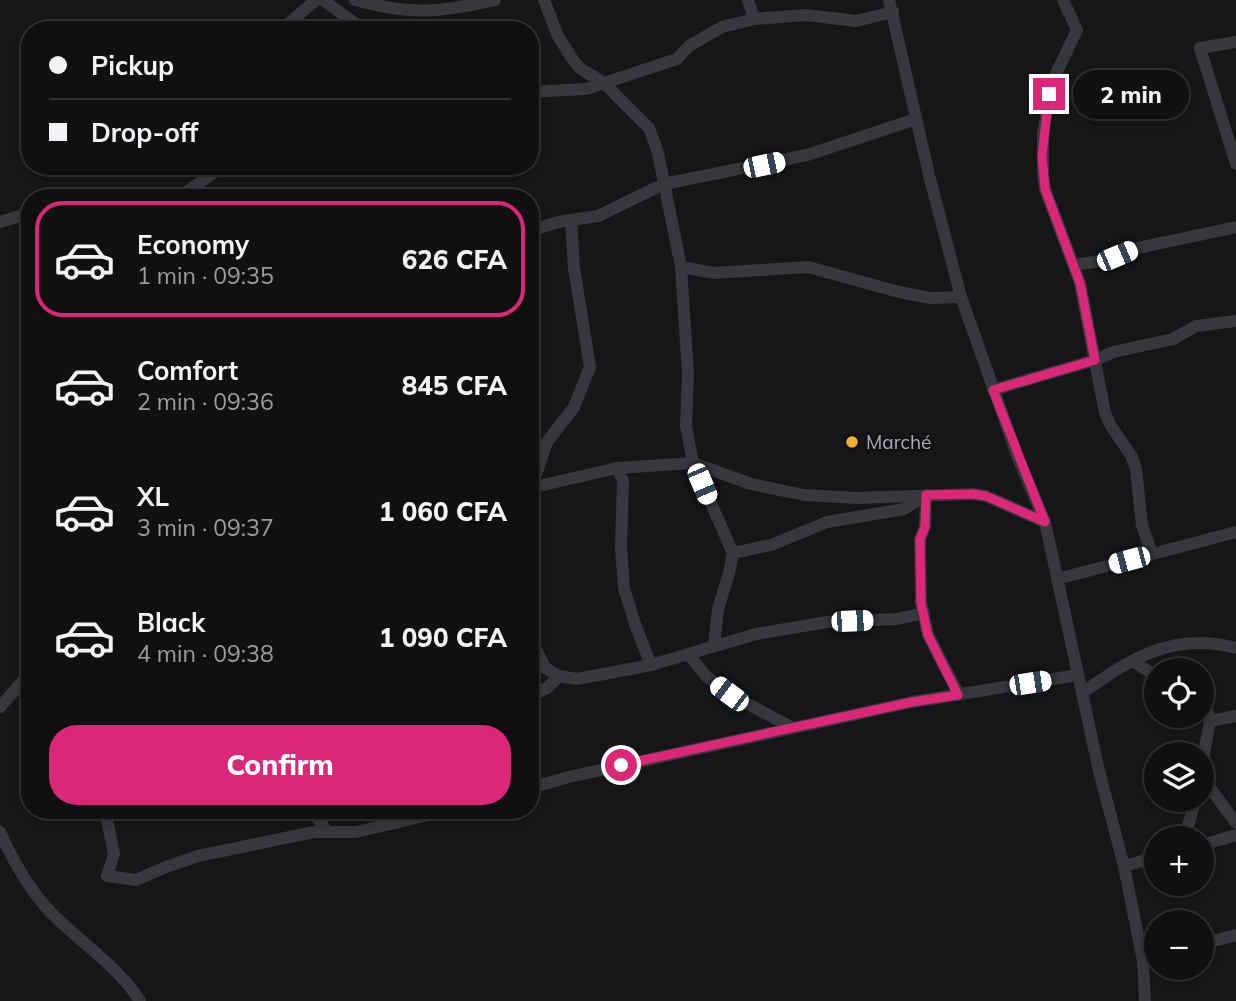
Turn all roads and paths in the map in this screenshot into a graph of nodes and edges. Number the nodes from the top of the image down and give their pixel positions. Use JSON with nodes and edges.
{"nodes":[{"id":1,"x":316,"y":0,"type":"edge"},
{"id":2,"x":355,"y":0,"type":"edge"},
{"id":3,"x":495,"y":0,"type":"edge"},
{"id":4,"x":748,"y":0,"type":"edge"},
{"id":5,"x":1063,"y":0,"type":"edge"},
{"id":6,"x":329,"y":1,"type":"edge"},
{"id":7,"x":541,"y":1,"type":"edge"},
{"id":8,"x":891,"y":6,"type":"edge"},
{"id":9,"x":754,"y":19,"type":"junction"},
{"id":10,"x":292,"y":21,"type":"edge"},
{"id":11,"x":352,"y":21,"type":"edge"},
{"id":12,"x":1236,"y":42,"type":"edge"},
{"id":13,"x":604,"y":83,"type":"junction"},
{"id":14,"x":539,"y":92,"type":"edge"},
{"id":15,"x":916,"y":119,"type":"junction"},
{"id":16,"x":1236,"y":164,"type":"edge"},
{"id":17,"x":210,"y":175,"type":"edge"},
{"id":18,"x":664,"y":184,"type":"junction"},
{"id":19,"x":191,"y":189,"type":"edge"},
{"id":20,"x":21,"y":216,"type":"edge"},
{"id":21,"x":571,"y":220,"type":"junction"},
{"id":22,"x":0,"y":222,"type":"edge"},
{"id":23,"x":1236,"y":227,"type":"edge"},
{"id":24,"x":539,"y":229,"type":"edge"},
{"id":25,"x":1074,"y":265,"type":"junction"},
{"id":26,"x":681,"y":267,"type":"junction"},
{"id":27,"x":961,"y":297,"type":"junction"},
{"id":28,"x":1236,"y":321,"type":"edge"},
{"id":29,"x":1095,"y":360,"type":"junction"},
{"id":30,"x":993,"y":390,"type":"junction"},
{"id":31,"x":539,"y":463,"type":"edge"},
{"id":32,"x":693,"y":463,"type":"junction"},
{"id":33,"x":617,"y":468,"type":"junction"},
{"id":34,"x":539,"y":483,"type":"edge"},
{"id":35,"x":926,"y":495,"type":"junction"},
{"id":36,"x":1045,"y":522,"type":"junction"},
{"id":37,"x":1236,"y":531,"type":"edge"},
{"id":38,"x":733,"y":553,"type":"junction"},
{"id":39,"x":1152,"y":554,"type":"junction"},
{"id":40,"x":1057,"y":579,"type":"junction"},
{"id":41,"x":923,"y":613,"type":"junction"},
{"id":42,"x":714,"y":646,"type":"junction"},
{"id":43,"x":1236,"y":648,"type":"edge"},
{"id":44,"x":688,"y":654,"type":"junction"},
{"id":45,"x":539,"y":656,"type":"edge"},
{"id":46,"x":1133,"y":661,"type":"junction"},
{"id":47,"x":651,"y":665,"type":"junction"},
{"id":48,"x":1144,"y":668,"type":"edge"},
{"id":49,"x":559,"y":676,"type":"junction"},
{"id":50,"x":1078,"y":676,"type":"junction"},
{"id":51,"x":21,"y":683,"type":"edge"},
{"id":52,"x":539,"y":692,"type":"edge"},
{"id":53,"x":1082,"y":693,"type":"junction"},
{"id":54,"x":958,"y":695,"type":"junction"},
{"id":55,"x":0,"y":707,"type":"edge"},
{"id":56,"x":1236,"y":716,"type":"edge"},
{"id":57,"x":1214,"y":721,"type":"edge"},
{"id":58,"x":793,"y":728,"type":"junction"},
{"id":59,"x":539,"y":785,"type":"edge"},
{"id":60,"x":1214,"y":793,"type":"edge"},
{"id":61,"x":107,"y":819,"type":"edge"},
{"id":62,"x":318,"y":819,"type":"edge"},
{"id":63,"x":399,"y":819,"type":"edge"},
{"id":64,"x":1236,"y":823,"type":"edge"},
{"id":65,"x":0,"y":832,"type":"edge"},
{"id":66,"x":327,"y":832,"type":"junction"},
{"id":67,"x":1236,"y":835,"type":"edge"},
{"id":68,"x":1214,"y":841,"type":"edge"},
{"id":69,"x":1144,"y":861,"type":"edge"},
{"id":70,"x":1124,"y":866,"type":"junction"},
{"id":71,"x":1236,"y":935,"type":"edge"},
{"id":72,"x":1214,"y":941,"type":"edge"},
{"id":73,"x":1143,"y":961,"type":"joint"},
{"id":74,"x":140,"y":1001,"type":"edge"},
{"id":75,"x":1145,"y":1001,"type":"edge"}],
"edges":[{"from":1,"to":10,"type":"street"},
{"from":2,"to":3,"type":"street"},
{"from":4,"to":9,"type":"street"},
{"from":5,"to":25,"type":"street"},
{"from":6,"to":11,"type":"street"},
{"from":7,"to":13,"type":"street"},
{"from":8,"to":9,"type":"street"},
{"from":8,"to":15,"type":"street"},
{"from":9,"to":13,"type":"street"},
{"from":12,"to":16,"type":"street"},
{"from":13,"to":14,"type":"street"},
{"from":13,"to":18,"type":"street"},
{"from":15,"to":18,"type":"street"},
{"from":15,"to":27,"type":"street"},
{"from":17,"to":19,"type":"street"},
{"from":18,"to":21,"type":"street"},
{"from":18,"to":26,"type":"street"},
{"from":20,"to":22,"type":"street"},
{"from":21,"to":24,"type":"street"},
{"from":21,"to":31,"type":"street"},
{"from":23,"to":25,"type":"street"},
{"from":25,"to":29,"type":"street"},
{"from":26,"to":27,"type":"street"},
{"from":26,"to":32,"type":"street"},
{"from":27,"to":30,"type":"street"},
{"from":28,"to":29,"type":"street"},
{"from":29,"to":30,"type":"street"},
{"from":29,"to":39,"type":"street"},
{"from":30,"to":36,"type":"street"},
{"from":32,"to":33,"type":"street"},
{"from":32,"to":35,"type":"street"},
{"from":32,"to":38,"type":"street"},
{"from":33,"to":34,"type":"street"},
{"from":33,"to":47,"type":"street"},
{"from":35,"to":36,"type":"street"},
{"from":35,"to":38,"type":"street"},
{"from":35,"to":41,"type":"street"},
{"from":36,"to":40,"type":"street"},
{"from":37,"to":39,"type":"street"},
{"from":38,"to":42,"type":"street"},
{"from":39,"to":40,"type":"street"},
{"from":40,"to":50,"type":"street"},
{"from":41,"to":42,"type":"street"},
{"from":41,"to":54,"type":"street"},
{"from":42,"to":44,"type":"street"},
{"from":43,"to":46,"type":"street"},
{"from":44,"to":47,"type":"street"},
{"from":44,"to":58,"type":"street"},
{"from":45,"to":49,"type":"street"},
{"from":46,"to":48,"type":"street"},
{"from":46,"to":53,"type":"street"},
{"from":47,"to":49,"type":"street"},
{"from":49,"to":52,"type":"street"},
{"from":50,"to":53,"type":"street"},
{"from":50,"to":54,"type":"street"},
{"from":51,"to":55,"type":"street"},
{"from":53,"to":70,"type":"street"},
{"from":54,"to":58,"type":"street"},
{"from":56,"to":57,"type":"street"},
{"from":58,"to":59,"type":"street"},
{"from":60,"to":64,"type":"street"},
{"from":61,"to":66,"type":"street"},
{"from":62,"to":66,"type":"street"},
{"from":63,"to":66,"type":"street"},
{"from":65,"to":74,"type":"street"},
{"from":67,"to":68,"type":"street"},
{"from":69,"to":70,"type":"street"},
{"from":70,"to":73,"type":"street"},
{"from":71,"to":72,"type":"street"},
{"from":73,"to":75,"type":"street"}]}
